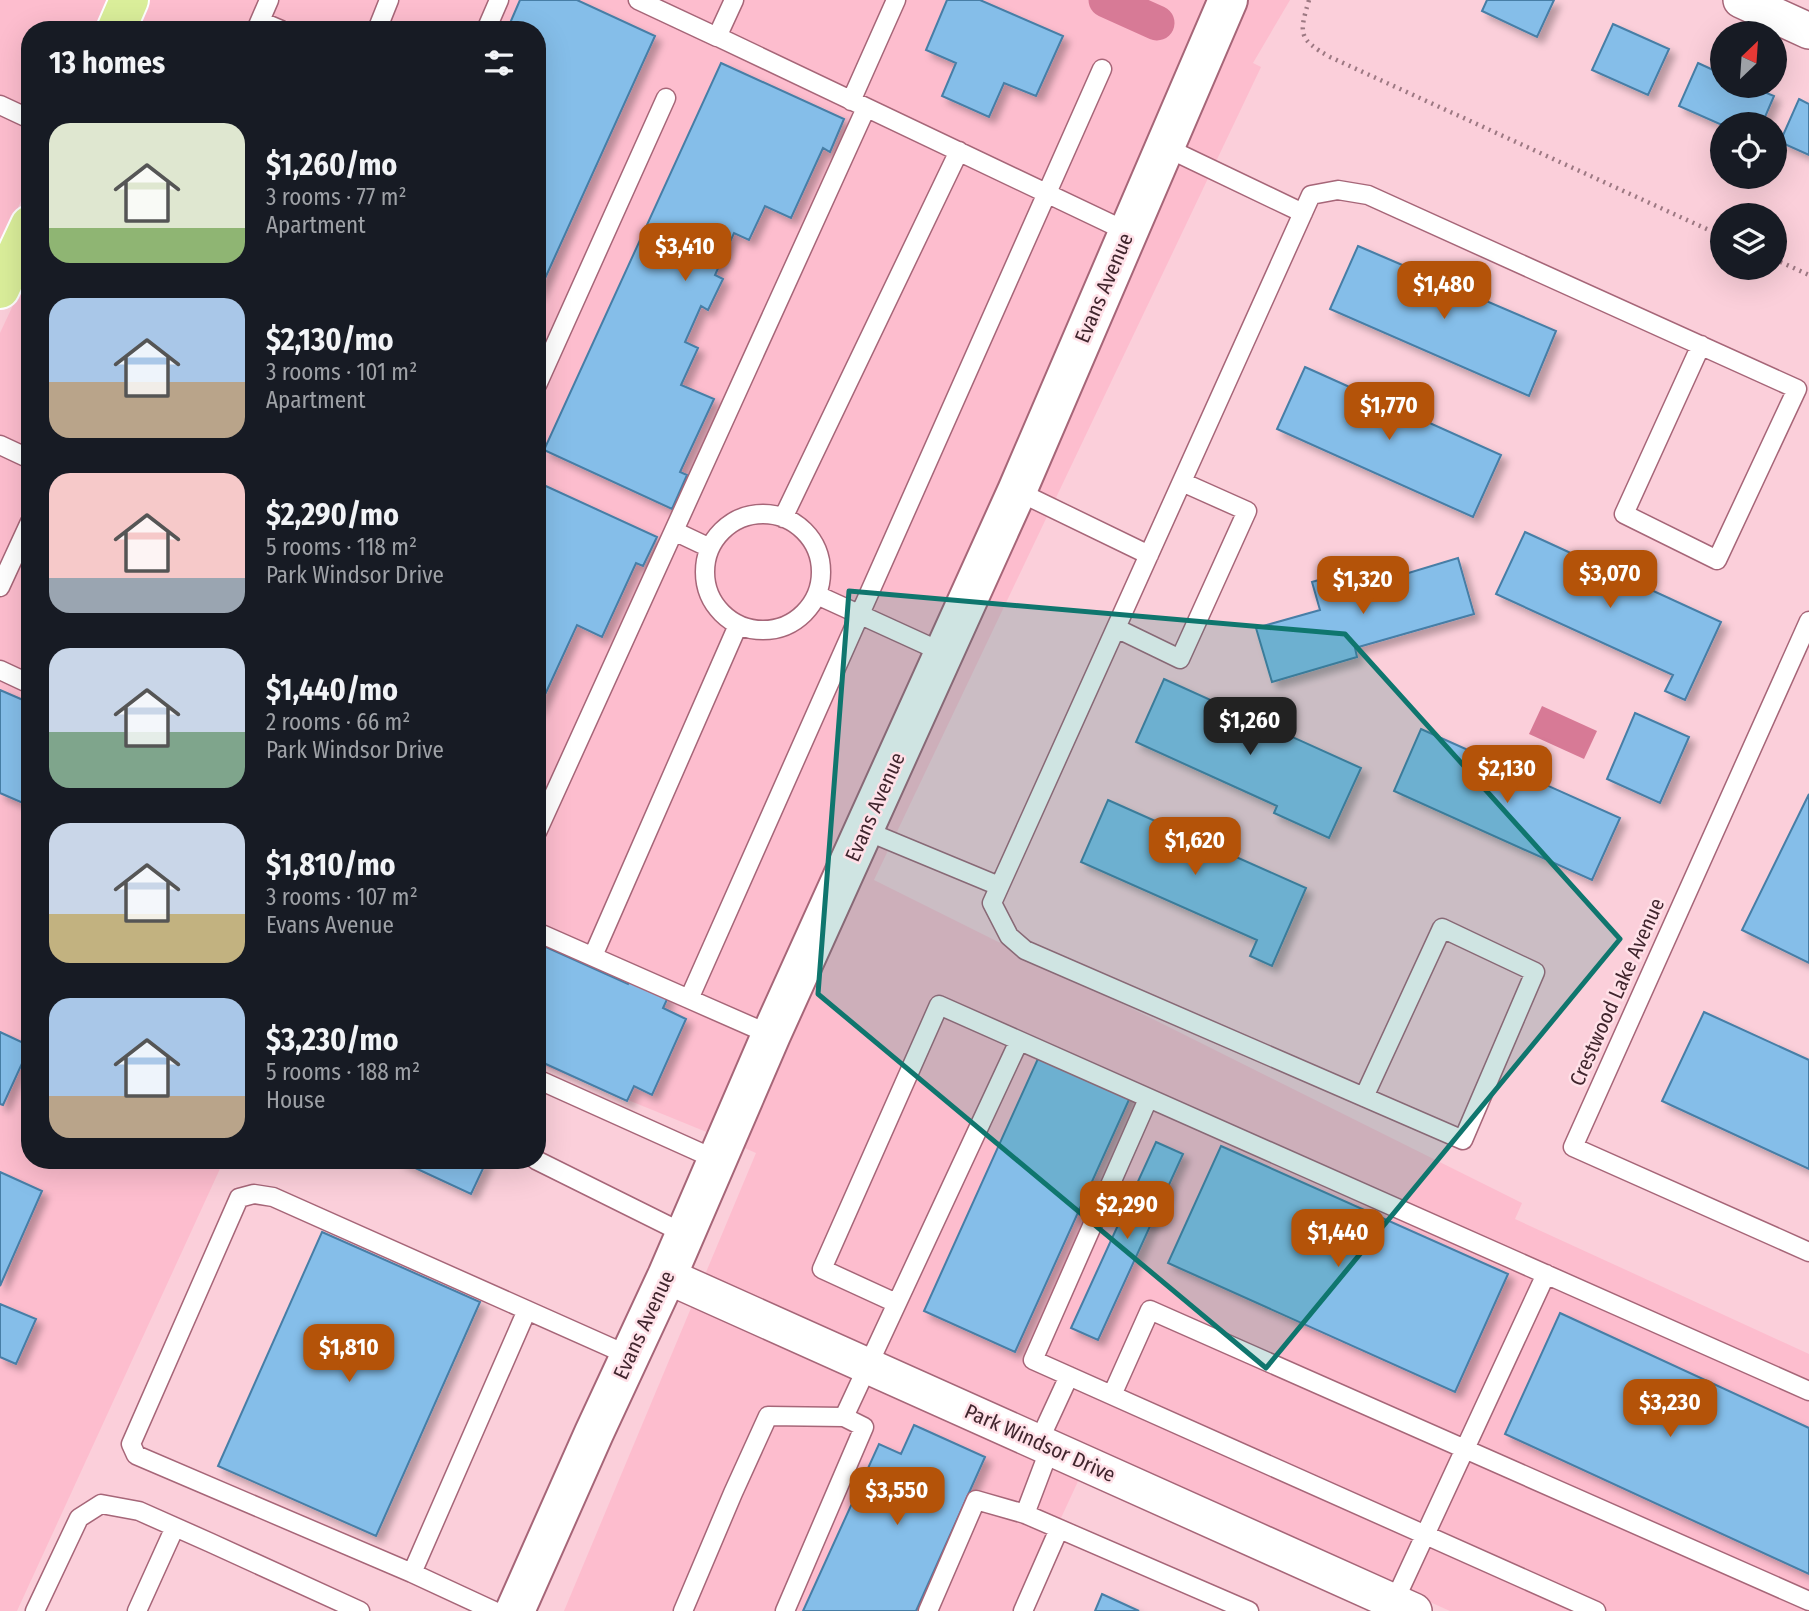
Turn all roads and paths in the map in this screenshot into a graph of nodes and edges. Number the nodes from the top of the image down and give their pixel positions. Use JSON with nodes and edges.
{"nodes":[{"id":1,"x":129,"y":0,"type":"edge"},
{"id":2,"x":270,"y":0,"type":"edge"},
{"id":3,"x":390,"y":0,"type":"edge"},
{"id":4,"x":499,"y":0,"type":"edge"},
{"id":5,"x":638,"y":0,"type":"edge"},
{"id":6,"x":734,"y":0,"type":"edge"},
{"id":7,"x":896,"y":0,"type":"edge"},
{"id":8,"x":1228,"y":0,"type":"edge"},
{"id":9,"x":1309,"y":0,"type":"edge"},
{"id":10,"x":1741,"y":0,"type":"edge"},
{"id":11,"x":120,"y":21,"type":"edge"},
{"id":12,"x":260,"y":21,"type":"edge"},
{"id":13,"x":381,"y":21,"type":"edge"},
{"id":14,"x":490,"y":21,"type":"edge"},
{"id":15,"x":1809,"y":31,"type":"edge"},
{"id":16,"x":716,"y":36,"type":"junction"},
{"id":17,"x":1102,"y":69,"type":"dead end"},
{"id":18,"x":666,"y":99,"type":"dead end"},
{"id":19,"x":859,"y":104,"type":"junction"},
{"id":20,"x":0,"y":105,"type":"edge"},
{"id":21,"x":21,"y":115,"type":"edge"},
{"id":22,"x":1165,"y":146,"type":"junction"},
{"id":23,"x":959,"y":151,"type":"junction"},
{"id":24,"x":1047,"y":193,"type":"junction"},
{"id":25,"x":1303,"y":213,"type":"junction"},
{"id":26,"x":1710,"y":231,"type":"edge"},
{"id":27,"x":1128,"y":232,"type":"junction"},
{"id":28,"x":21,"y":244,"type":"edge"},
{"id":29,"x":1787,"y":265,"type":"edge"},
{"id":30,"x":1809,"y":275,"type":"edge"},
{"id":31,"x":0,"y":289,"type":"edge"},
{"id":32,"x":1701,"y":345,"type":"junction"},
{"id":33,"x":546,"y":365,"type":"edge"},
{"id":34,"x":0,"y":446,"type":"edge"},
{"id":35,"x":21,"y":455,"type":"edge"},
{"id":36,"x":1182,"y":482,"type":"junction"},
{"id":37,"x":1017,"y":491,"type":"junction"},
{"id":38,"x":783,"y":518,"type":"junction"},
{"id":39,"x":674,"y":531,"type":"junction"},
{"id":40,"x":21,"y":542,"type":"edge"},
{"id":41,"x":710,"y":548,"type":"junction"},
{"id":42,"x":1149,"y":555,"type":"junction"},
{"id":43,"x":0,"y":587,"type":"edge"},
{"id":44,"x":817,"y":595,"type":"junction"},
{"id":45,"x":860,"y":614,"type":"junction"},
{"id":46,"x":1809,"y":621,"type":"edge"},
{"id":47,"x":738,"y":625,"type":"junction"},
{"id":48,"x":1116,"y":628,"type":"junction"},
{"id":49,"x":944,"y":653,"type":"junction"},
{"id":50,"x":0,"y":670,"type":"edge"},
{"id":51,"x":21,"y":680,"type":"edge"},
{"id":52,"x":546,"y":812,"type":"edge"},
{"id":53,"x":864,"y":830,"type":"junction"},
{"id":54,"x":999,"y":886,"type":"junction"},
{"id":55,"x":546,"y":936,"type":"edge"},
{"id":56,"x":593,"y":957,"type":"junction"},
{"id":57,"x":689,"y":999,"type":"junction"},
{"id":58,"x":771,"y":1035,"type":"junction"},
{"id":59,"x":1019,"y":1041,"type":"junction"},
{"id":60,"x":546,"y":1083,"type":"edge"},
{"id":61,"x":1364,"y":1097,"type":"junction"},
{"id":62,"x":1149,"y":1099,"type":"junction"},
{"id":63,"x":717,"y":1160,"type":"junction"},
{"id":64,"x":546,"y":1165,"type":"edge"},
{"id":65,"x":685,"y":1234,"type":"junction"},
{"id":66,"x":1809,"y":1252,"type":"edge"},
{"id":67,"x":1546,"y":1274,"type":"junction"},
{"id":68,"x":667,"y":1276,"type":"junction"},
{"id":69,"x":896,"y":1303,"type":"junction"},
{"id":70,"x":527,"y":1310,"type":"junction"},
{"id":71,"x":630,"y":1356,"type":"junction"},
{"id":72,"x":867,"y":1365,"type":"junction"},
{"id":73,"x":1069,"y":1376,"type":"junction"},
{"id":74,"x":1809,"y":1391,"type":"edge"},
{"id":75,"x":1112,"y":1395,"type":"junction"},
{"id":76,"x":844,"y":1417,"type":"junction"},
{"id":77,"x":1044,"y":1445,"type":"junction"},
{"id":78,"x":1464,"y":1449,"type":"junction"},
{"id":79,"x":1025,"y":1514,"type":"junction"},
{"id":80,"x":175,"y":1527,"type":"junction"},
{"id":81,"x":1059,"y":1529,"type":"junction"},
{"id":82,"x":1424,"y":1534,"type":"junction"},
{"id":83,"x":412,"y":1573,"type":"junction"},
{"id":84,"x":1809,"y":1601,"type":"edge"},
{"id":85,"x":1404,"y":1607,"type":"edge"},
{"id":86,"x":35,"y":1611,"type":"edge"},
{"id":87,"x":136,"y":1611,"type":"edge"},
{"id":88,"x":360,"y":1611,"type":"edge"},
{"id":89,"x":494,"y":1611,"type":"edge"},
{"id":90,"x":514,"y":1611,"type":"edge"},
{"id":91,"x":683,"y":1611,"type":"edge"},
{"id":92,"x":785,"y":1611,"type":"edge"},
{"id":93,"x":928,"y":1611,"type":"edge"},
{"id":94,"x":1023,"y":1611,"type":"edge"},
{"id":95,"x":1249,"y":1611,"type":"edge"},
{"id":96,"x":1596,"y":1611,"type":"edge"}],
"edges":[{"from":1,"to":11,"type":"main road"},
{"from":2,"to":12,"type":"lane"},
{"from":3,"to":13,"type":"lane"},
{"from":4,"to":14,"type":"lane"},
{"from":5,"to":16,"type":"lane"},
{"from":6,"to":16,"type":"lane"},
{"from":7,"to":19,"type":"lane"},
{"from":8,"to":22,"type":"street","name":"Evans Avenue"},
{"from":9,"to":26,"type":"path"},
{"from":10,"to":15,"type":"street"},
{"from":16,"to":19,"type":"lane"},
{"from":17,"to":24,"type":"lane"},
{"from":18,"to":33,"type":"lane"},
{"from":19,"to":23,"type":"lane"},
{"from":19,"to":39,"type":"lane"},
{"from":20,"to":21,"type":"lane"},
{"from":22,"to":25,"type":"lane"},
{"from":22,"to":27,"type":"street","name":"Evans Avenue"},
{"from":23,"to":24,"type":"lane"},
{"from":23,"to":38,"type":"lane"},
{"from":24,"to":27,"type":"lane"},
{"from":24,"to":45,"type":"lane"},
{"from":25,"to":32,"type":"lane"},
{"from":25,"to":36,"type":"lane"},
{"from":27,"to":37,"type":"street","name":"Evans Avenue"},
{"from":28,"to":31,"type":"main road"},
{"from":29,"to":30,"type":"path"},
{"from":32,"to":32,"type":"lane"},
{"from":34,"to":35,"type":"lane"},
{"from":36,"to":42,"type":"lane"},
{"from":36,"to":48,"type":"lane"},
{"from":37,"to":42,"type":"lane"},
{"from":37,"to":49,"type":"street","name":"Evans Avenue"},
{"from":38,"to":41,"type":"lane"},
{"from":38,"to":44,"type":"lane"},
{"from":39,"to":41,"type":"lane"},
{"from":39,"to":52,"type":"lane"},
{"from":40,"to":43,"type":"lane"},
{"from":41,"to":47,"type":"lane"},
{"from":42,"to":48,"type":"lane"},
{"from":44,"to":45,"type":"lane"},
{"from":44,"to":47,"type":"lane"},
{"from":45,"to":49,"type":"lane"},
{"from":45,"to":57,"type":"lane"},
{"from":46,"to":66,"type":"lane","name":"Crestwood Lake Avenue"},
{"from":47,"to":56,"type":"lane"},
{"from":48,"to":54,"type":"lane"},
{"from":49,"to":53,"type":"street","name":"Evans Avenue"},
{"from":50,"to":51,"type":"lane"},
{"from":53,"to":54,"type":"lane"},
{"from":53,"to":58,"type":"street","name":"Evans Avenue"},
{"from":54,"to":61,"type":"lane"},
{"from":55,"to":56,"type":"lane"},
{"from":56,"to":57,"type":"lane"},
{"from":57,"to":58,"type":"lane"},
{"from":58,"to":63,"type":"street","name":"Evans Avenue"},
{"from":59,"to":62,"type":"lane"},
{"from":59,"to":69,"type":"lane"},
{"from":59,"to":69,"type":"lane"},
{"from":60,"to":63,"type":"lane"},
{"from":61,"to":61,"type":"lane"},
{"from":62,"to":67,"type":"lane"},
{"from":62,"to":73,"type":"lane"},
{"from":63,"to":65,"type":"street","name":"Evans Avenue"},
{"from":64,"to":65,"type":"lane"},
{"from":65,"to":68,"type":"street","name":"Evans Avenue"},
{"from":67,"to":74,"type":"lane"},
{"from":67,"to":78,"type":"lane"},
{"from":68,"to":71,"type":"street","name":"Evans Avenue"},
{"from":68,"to":72,"type":"street","name":"Park Windsor Drive"},
{"from":69,"to":72,"type":"lane"},
{"from":70,"to":71,"type":"lane"},
{"from":70,"to":83,"type":"lane"},
{"from":70,"to":83,"type":"lane"},
{"from":71,"to":90,"type":"street","name":"Evans Avenue"},
{"from":72,"to":76,"type":"lane"},
{"from":72,"to":77,"type":"street","name":"Park Windsor Drive"},
{"from":73,"to":75,"type":"lane"},
{"from":73,"to":77,"type":"lane"},
{"from":75,"to":78,"type":"lane"},
{"from":75,"to":82,"type":"lane"},
{"from":76,"to":91,"type":"lane"},
{"from":76,"to":92,"type":"lane"},
{"from":77,"to":79,"type":"lane"},
{"from":77,"to":85,"type":"street","name":"Park Windsor Drive"},
{"from":78,"to":82,"type":"lane"},
{"from":78,"to":84,"type":"lane"},
{"from":79,"to":81,"type":"lane"},
{"from":79,"to":93,"type":"lane"},
{"from":80,"to":86,"type":"lane"},
{"from":80,"to":87,"type":"lane"},
{"from":80,"to":88,"type":"lane"},
{"from":81,"to":94,"type":"lane"},
{"from":81,"to":95,"type":"lane"},
{"from":82,"to":85,"type":"lane"},
{"from":82,"to":96,"type":"lane"},
{"from":83,"to":89,"type":"lane"}]}
